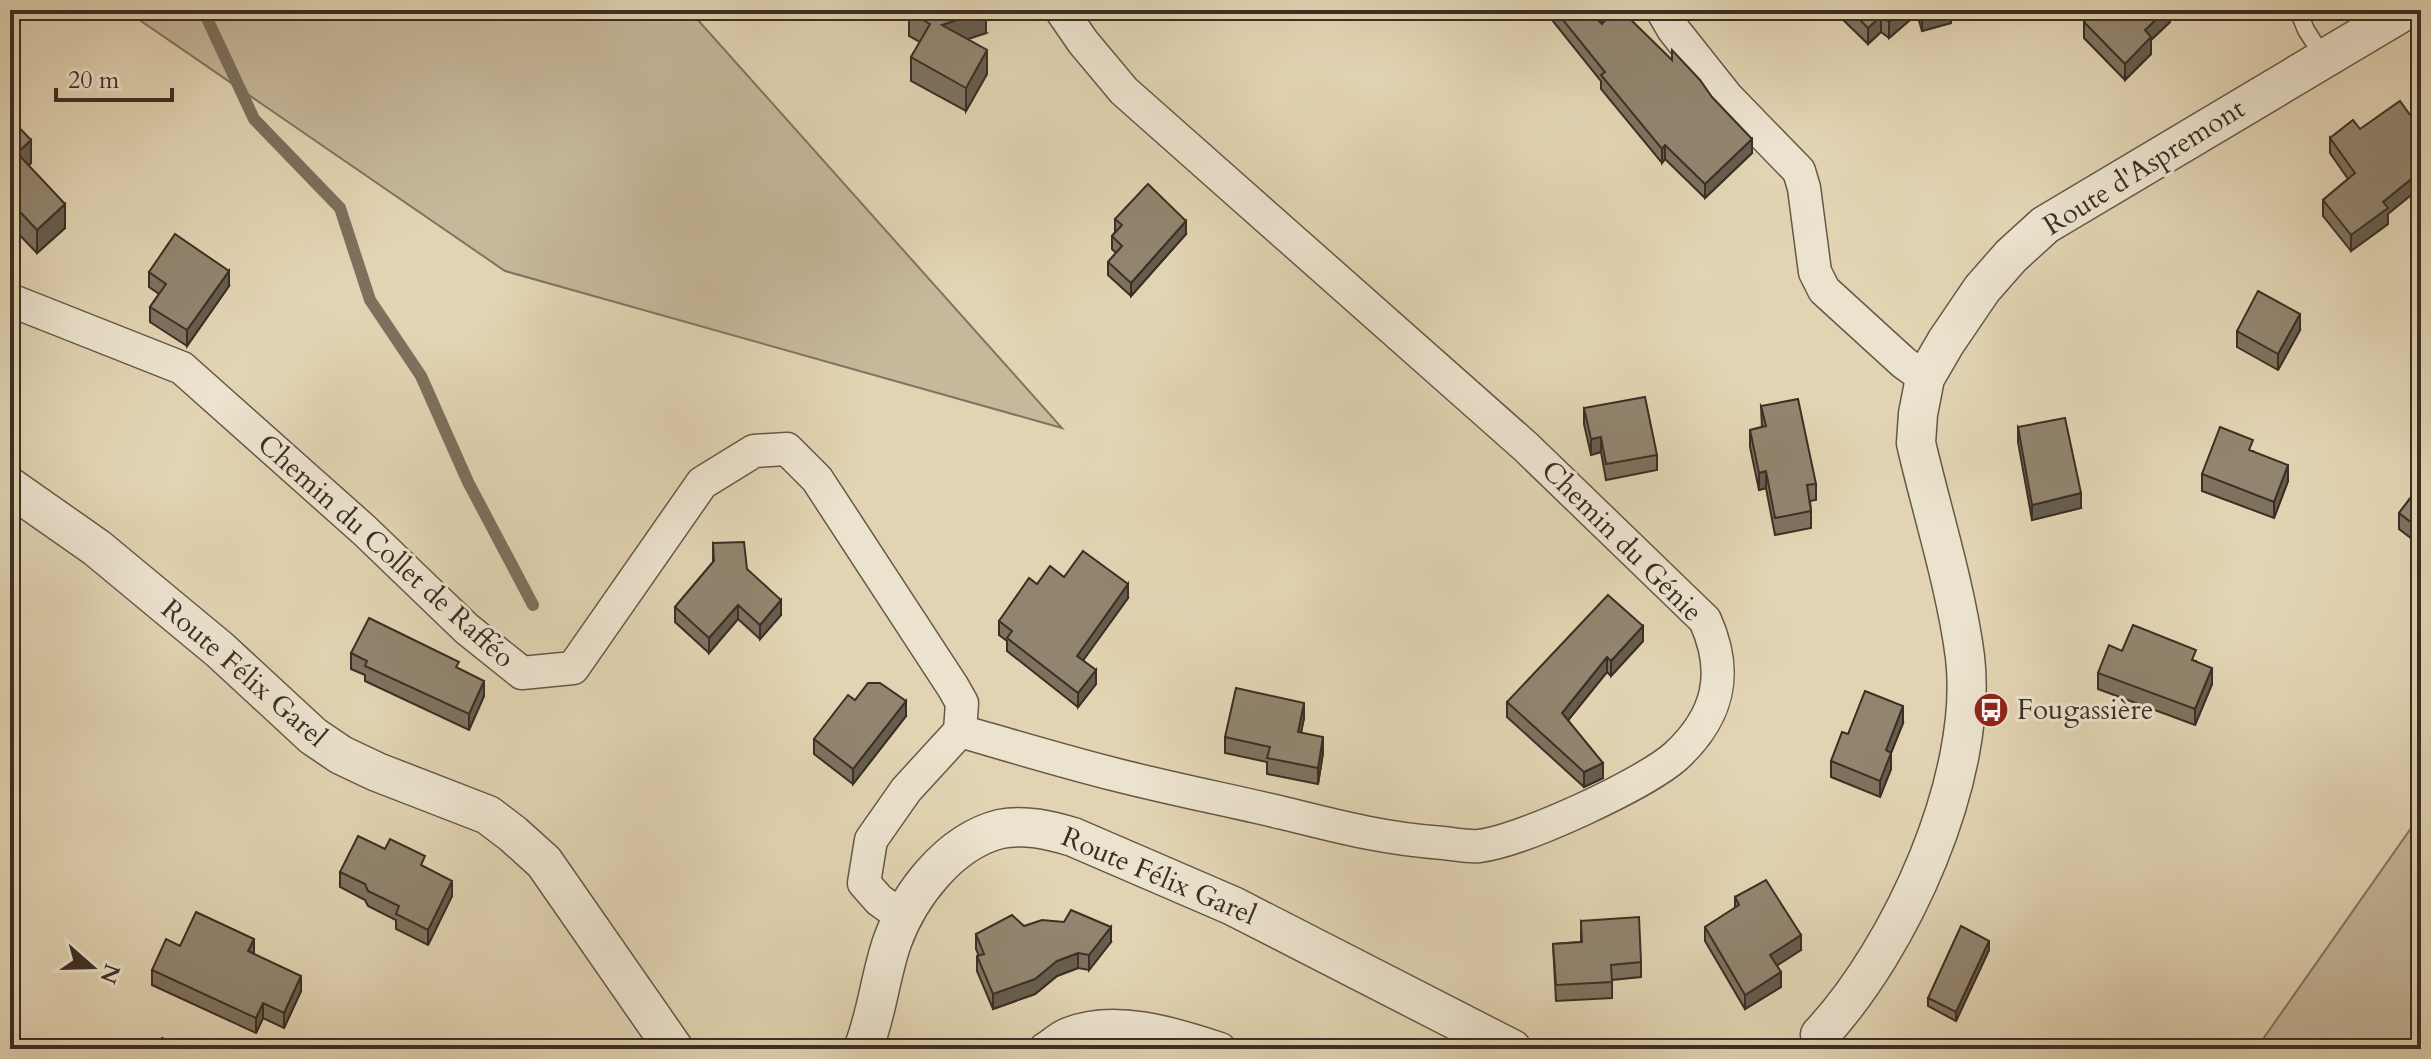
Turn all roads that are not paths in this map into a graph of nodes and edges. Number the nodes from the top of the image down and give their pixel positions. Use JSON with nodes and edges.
{"nodes":[{"id":1,"x":1061,"y":10,"type":"edge"},
{"id":2,"x":1662,"y":10,"type":"edge"},
{"id":3,"x":2298,"y":10,"type":"edge"},
{"id":4,"x":2406,"y":10,"type":"edge"},
{"id":5,"x":2324,"y":58,"type":"junction"},
{"id":6,"x":10,"y":300,"type":"edge"},
{"id":7,"x":1925,"y":378,"type":"junction"},
{"id":8,"x":10,"y":487,"type":"edge"},
{"id":9,"x":960,"y":731,"type":"junction"},
{"id":10,"x":904,"y":918,"type":"junction"},
{"id":11,"x":1816,"y":1044,"type":"edge"},
{"id":12,"x":674,"y":1049,"type":"edge"},
{"id":13,"x":863,"y":1049,"type":"edge"},
{"id":14,"x":1045,"y":1049,"type":"edge"},
{"id":15,"x":1220,"y":1049,"type":"edge"},
{"id":16,"x":1512,"y":1049,"type":"edge"}],
"edges":[{"from":1,"to":9,"type":"street","name":"Chemin du Génie"},
{"from":2,"to":7,"type":"street"},
{"from":3,"to":5,"type":"lane"},
{"from":4,"to":5,"type":"street","name":"Route d'Aspremont"},
{"from":5,"to":7,"type":"street","name":"Route d'Aspremont"},
{"from":6,"to":9,"type":"street","name":"Chemin du Collet de Rafféo"},
{"from":7,"to":11,"type":"street","name":"Route d'Aspremont"},
{"from":8,"to":12,"type":"street","name":"Route Félix Garel"},
{"from":9,"to":10,"type":"street"},
{"from":10,"to":13,"type":"street","name":"Route Félix Garel"},
{"from":10,"to":16,"type":"street","name":"Route Félix Garel"},
{"from":14,"to":15,"type":"street"}]}
